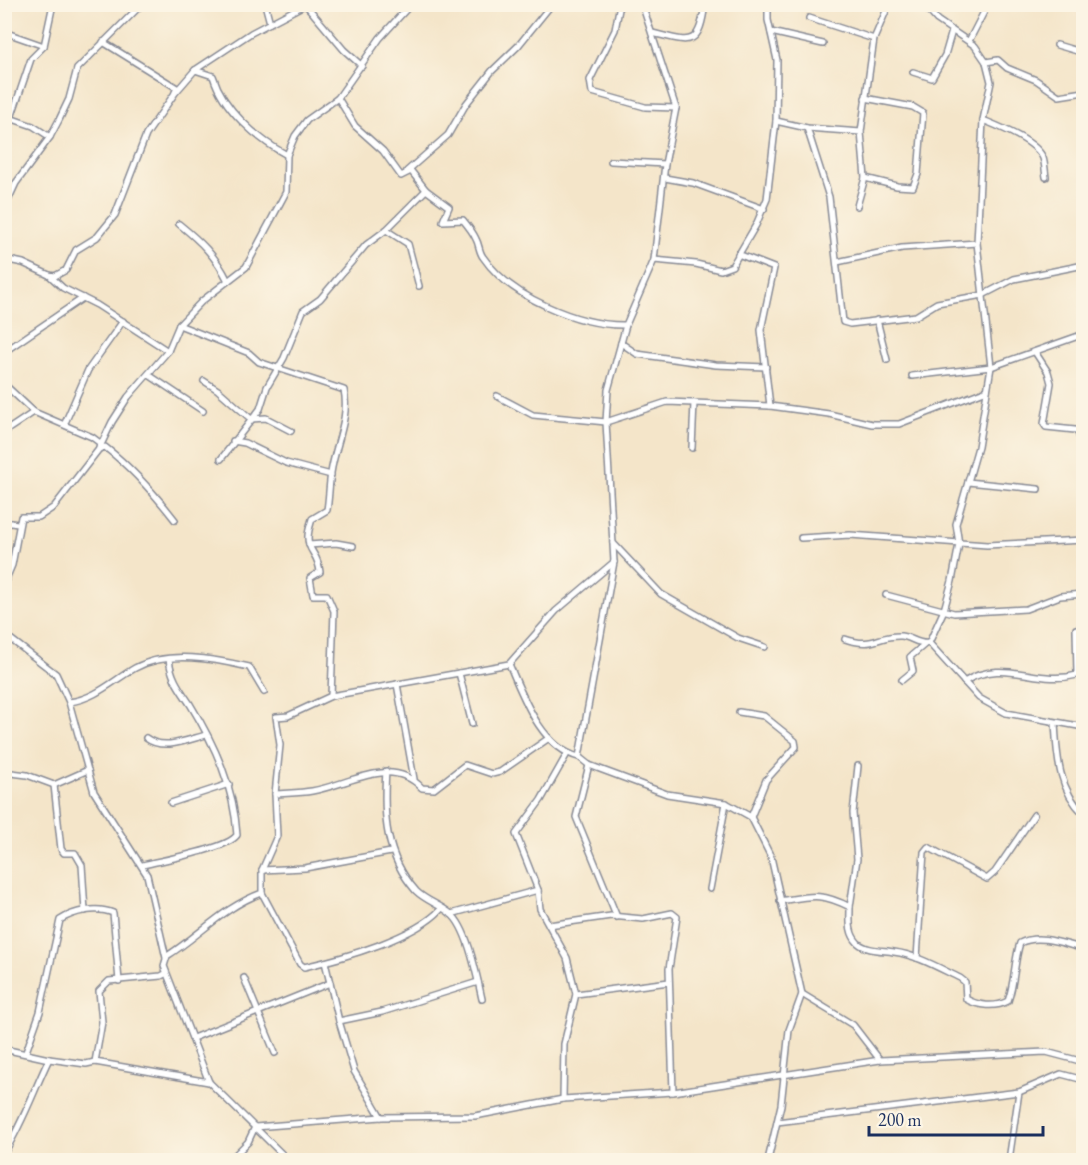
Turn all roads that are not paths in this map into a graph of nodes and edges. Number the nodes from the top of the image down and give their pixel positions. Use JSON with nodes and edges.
{"nodes":[{"id":1,"x":53,"y":4,"type":"edge"},
{"id":2,"x":142,"y":4,"type":"edge"},
{"id":3,"x":265,"y":4,"type":"edge"},
{"id":4,"x":411,"y":4,"type":"edge"},
{"id":5,"x":552,"y":4,"type":"edge"},
{"id":6,"x":620,"y":4,"type":"edge"},
{"id":7,"x":642,"y":4,"type":"edge"},
{"id":8,"x":705,"y":4,"type":"edge"},
{"id":9,"x":768,"y":4,"type":"edge"},
{"id":10,"x":889,"y":4,"type":"edge"},
{"id":11,"x":923,"y":4,"type":"edge"},
{"id":12,"x":942,"y":4,"type":"edge"},
{"id":13,"x":988,"y":4,"type":"edge"},
{"id":14,"x":306,"y":5,"type":"edge"},
{"id":15,"x":930,"y":12,"type":"junction"},
{"id":16,"x":809,"y":18,"type":"dead end"},
{"id":17,"x":270,"y":24,"type":"junction"},
{"id":18,"x":4,"y":32,"type":"edge"},
{"id":19,"x":771,"y":32,"type":"junction"},
{"id":20,"x":952,"y":32,"type":"junction"},
{"id":21,"x":652,"y":33,"type":"junction"},
{"id":22,"x":874,"y":39,"type":"junction"},
{"id":23,"x":969,"y":41,"type":"junction"},
{"id":24,"x":103,"y":42,"type":"junction"},
{"id":25,"x":824,"y":44,"type":"dead end"},
{"id":26,"x":44,"y":45,"type":"junction"},
{"id":27,"x":1057,"y":45,"type":"dead end"},
{"id":28,"x":1083,"y":53,"type":"edge"},
{"id":29,"x":986,"y":62,"type":"junction"},
{"id":30,"x":362,"y":66,"type":"junction"},
{"id":31,"x":195,"y":70,"type":"junction"},
{"id":32,"x":913,"y":72,"type":"dead end"},
{"id":33,"x":1083,"y":92,"type":"edge"},
{"id":34,"x":175,"y":93,"type":"junction"},
{"id":35,"x":338,"y":98,"type":"junction"},
{"id":36,"x":865,"y":98,"type":"junction"},
{"id":37,"x":676,"y":108,"type":"junction"},
{"id":38,"x":8,"y":117,"type":"edge"},
{"id":39,"x":983,"y":120,"type":"junction"},
{"id":40,"x":776,"y":121,"type":"junction"},
{"id":41,"x":807,"y":128,"type":"junction"},
{"id":42,"x":861,"y":132,"type":"junction"},
{"id":43,"x":50,"y":137,"type":"junction"},
{"id":44,"x":287,"y":155,"type":"junction"},
{"id":45,"x":611,"y":161,"type":"dead end"},
{"id":46,"x":665,"y":164,"type":"junction"},
{"id":47,"x":401,"y":176,"type":"junction"},
{"id":48,"x":1046,"y":177,"type":"dead end"},
{"id":49,"x":665,"y":178,"type":"junction"},
{"id":50,"x":865,"y":178,"type":"junction"},
{"id":51,"x":426,"y":190,"type":"junction"},
{"id":52,"x":857,"y":206,"type":"dead end"},
{"id":53,"x":4,"y":209,"type":"edge"},
{"id":54,"x":764,"y":209,"type":"junction"},
{"id":55,"x":179,"y":224,"type":"dead end"},
{"id":56,"x":386,"y":230,"type":"junction"},
{"id":57,"x":977,"y":243,"type":"junction"},
{"id":58,"x":738,"y":254,"type":"junction"},
{"id":59,"x":4,"y":259,"type":"edge"},
{"id":60,"x":654,"y":260,"type":"junction"},
{"id":61,"x":837,"y":262,"type":"junction"},
{"id":62,"x":1083,"y":265,"type":"edge"},
{"id":63,"x":49,"y":275,"type":"junction"},
{"id":64,"x":228,"y":280,"type":"junction"},
{"id":65,"x":419,"y":286,"type":"dead end"},
{"id":66,"x":982,"y":295,"type":"junction"},
{"id":67,"x":83,"y":298,"type":"junction"},
{"id":68,"x":877,"y":320,"type":"junction"},
{"id":69,"x":123,"y":321,"type":"junction"},
{"id":70,"x":179,"y":325,"type":"junction"},
{"id":71,"x":626,"y":326,"type":"junction"},
{"id":72,"x":1083,"y":334,"type":"edge"},
{"id":73,"x":621,"y":343,"type":"junction"},
{"id":74,"x":4,"y":351,"type":"edge"},
{"id":75,"x":168,"y":351,"type":"junction"},
{"id":76,"x":1035,"y":352,"type":"junction"},
{"id":77,"x":887,"y":360,"type":"dead end"},
{"id":78,"x":990,"y":367,"type":"junction"},
{"id":79,"x":277,"y":368,"type":"junction"},
{"id":80,"x":765,"y":368,"type":"junction"},
{"id":81,"x":149,"y":375,"type":"junction"},
{"id":82,"x":912,"y":376,"type":"dead end"},
{"id":83,"x":204,"y":381,"type":"dead end"},
{"id":84,"x":4,"y":384,"type":"edge"},
{"id":85,"x":987,"y":390,"type":"junction"},
{"id":86,"x":497,"y":396,"type":"dead end"},
{"id":87,"x":694,"y":403,"type":"junction"},
{"id":88,"x":770,"y":406,"type":"junction"},
{"id":89,"x":203,"y":411,"type":"dead end"},
{"id":90,"x":34,"y":412,"type":"junction"},
{"id":91,"x":251,"y":419,"type":"junction"},
{"id":92,"x":606,"y":422,"type":"junction"},
{"id":93,"x":65,"y":423,"type":"junction"},
{"id":94,"x":4,"y":432,"type":"edge"},
{"id":95,"x":291,"y":432,"type":"dead end"},
{"id":96,"x":232,"y":441,"type":"junction"},
{"id":97,"x":692,"y":448,"type":"dead end"},
{"id":98,"x":99,"y":449,"type":"junction"},
{"id":99,"x":1083,"y":456,"type":"edge"},
{"id":100,"x":221,"y":459,"type":"dead end"},
{"id":101,"x":331,"y":475,"type":"junction"},
{"id":102,"x":968,"y":482,"type":"junction"},
{"id":103,"x":1038,"y":489,"type":"dead end"},
{"id":104,"x":175,"y":520,"type":"dead end"},
{"id":105,"x":4,"y":522,"type":"edge"},
{"id":106,"x":18,"y":524,"type":"junction"},
{"id":107,"x":801,"y":538,"type":"dead end"},
{"id":108,"x":1083,"y":540,"type":"edge"},
{"id":109,"x":613,"y":543,"type":"junction"},
{"id":110,"x":958,"y":544,"type":"junction"},
{"id":111,"x":309,"y":545,"type":"junction"},
{"id":112,"x":353,"y":546,"type":"dead end"},
{"id":113,"x":614,"y":562,"type":"junction"},
{"id":114,"x":4,"y":585,"type":"edge"},
{"id":115,"x":1083,"y":594,"type":"edge"},
{"id":116,"x":886,"y":595,"type":"dead end"},
{"id":117,"x":944,"y":610,"type":"junction"},
{"id":118,"x":1076,"y":628,"type":"dead end"},
{"id":119,"x":7,"y":637,"type":"edge"},
{"id":120,"x":845,"y":639,"type":"dead end"},
{"id":121,"x":927,"y":644,"type":"junction"},
{"id":122,"x":765,"y":647,"type":"dead end"},
{"id":123,"x":4,"y":648,"type":"edge"},
{"id":124,"x":169,"y":659,"type":"junction"},
{"id":125,"x":509,"y":664,"type":"junction"},
{"id":126,"x":459,"y":673,"type":"junction"},
{"id":127,"x":1081,"y":673,"type":"edge"},
{"id":128,"x":902,"y":680,"type":"dead end"},
{"id":129,"x":964,"y":682,"type":"junction"},
{"id":130,"x":398,"y":684,"type":"junction"},
{"id":131,"x":264,"y":692,"type":"dead end"},
{"id":132,"x":331,"y":696,"type":"junction"},
{"id":133,"x":69,"y":702,"type":"junction"},
{"id":134,"x":739,"y":712,"type":"dead end"},
{"id":135,"x":1055,"y":723,"type":"junction"},
{"id":136,"x":472,"y":724,"type":"dead end"},
{"id":137,"x":1083,"y":727,"type":"edge"},
{"id":138,"x":206,"y":735,"type":"junction"},
{"id":139,"x":146,"y":738,"type":"dead end"},
{"id":140,"x":549,"y":738,"type":"junction"},
{"id":141,"x":567,"y":754,"type":"junction"},
{"id":142,"x":579,"y":757,"type":"junction"},
{"id":143,"x":589,"y":765,"type":"junction"},
{"id":144,"x":858,"y":766,"type":"dead end"},
{"id":145,"x":88,"y":770,"type":"junction"},
{"id":146,"x":386,"y":771,"type":"junction"},
{"id":147,"x":4,"y":772,"type":"edge"},
{"id":148,"x":414,"y":779,"type":"junction"},
{"id":149,"x":229,"y":784,"type":"junction"},
{"id":150,"x":54,"y":785,"type":"junction"},
{"id":151,"x":275,"y":794,"type":"junction"},
{"id":152,"x":171,"y":803,"type":"dead end"},
{"id":153,"x":726,"y":803,"type":"junction"},
{"id":154,"x":1034,"y":814,"type":"dead end"},
{"id":155,"x":1083,"y":814,"type":"edge"},
{"id":156,"x":752,"y":816,"type":"junction"},
{"id":157,"x":391,"y":852,"type":"junction"},
{"id":158,"x":143,"y":865,"type":"junction"},
{"id":159,"x":262,"y":870,"type":"junction"},
{"id":160,"x":710,"y":889,"type":"dead end"},
{"id":161,"x":538,"y":890,"type":"junction"},
{"id":162,"x":262,"y":893,"type":"junction"},
{"id":163,"x":780,"y":901,"type":"junction"},
{"id":164,"x":850,"y":907,"type":"junction"},
{"id":165,"x":441,"y":909,"type":"junction"},
{"id":166,"x":85,"y":911,"type":"junction"},
{"id":167,"x":451,"y":914,"type":"junction"},
{"id":168,"x":617,"y":917,"type":"junction"},
{"id":169,"x":549,"y":925,"type":"junction"},
{"id":170,"x":1083,"y":949,"type":"edge"},
{"id":171,"x":917,"y":958,"type":"junction"},
{"id":172,"x":167,"y":959,"type":"junction"},
{"id":173,"x":325,"y":962,"type":"junction"},
{"id":174,"x":165,"y":974,"type":"junction"},
{"id":175,"x":244,"y":978,"type":"dead end"},
{"id":176,"x":119,"y":981,"type":"junction"},
{"id":177,"x":478,"y":982,"type":"junction"},
{"id":178,"x":669,"y":982,"type":"junction"},
{"id":179,"x":330,"y":983,"type":"junction"},
{"id":180,"x":576,"y":994,"type":"junction"},
{"id":181,"x":802,"y":994,"type":"junction"},
{"id":182,"x":482,"y":999,"type":"dead end"},
{"id":183,"x":258,"y":1011,"type":"junction"},
{"id":184,"x":339,"y":1021,"type":"junction"},
{"id":185,"x":193,"y":1038,"type":"junction"},
{"id":186,"x":4,"y":1048,"type":"edge"},
{"id":187,"x":26,"y":1052,"type":"junction"},
{"id":188,"x":275,"y":1053,"type":"dead end"},
{"id":189,"x":49,"y":1059,"type":"junction"},
{"id":190,"x":880,"y":1060,"type":"junction"},
{"id":191,"x":95,"y":1062,"type":"junction"},
{"id":192,"x":1083,"y":1062,"type":"edge"},
{"id":193,"x":785,"y":1074,"type":"junction"},
{"id":194,"x":1083,"y":1080,"type":"edge"},
{"id":195,"x":209,"y":1082,"type":"junction"},
{"id":196,"x":673,"y":1092,"type":"junction"},
{"id":197,"x":1019,"y":1092,"type":"junction"},
{"id":198,"x":563,"y":1099,"type":"junction"},
{"id":199,"x":381,"y":1117,"type":"junction"},
{"id":200,"x":777,"y":1122,"type":"junction"},
{"id":201,"x":255,"y":1127,"type":"junction"},
{"id":202,"x":4,"y":1153,"type":"edge"},
{"id":203,"x":230,"y":1161,"type":"edge"},
{"id":204,"x":288,"y":1161,"type":"edge"},
{"id":205,"x":768,"y":1161,"type":"edge"},
{"id":206,"x":879,"y":1161,"type":"edge"},
{"id":207,"x":901,"y":1161,"type":"edge"},
{"id":208,"x":1009,"y":1161,"type":"edge"}],
"edges":[{"from":1,"to":26,"type":"street"},
{"from":2,"to":24,"type":"street"},
{"from":3,"to":17,"type":"street"},
{"from":4,"to":30,"type":"street"},
{"from":5,"to":47,"type":"street"},
{"from":6,"to":37,"type":"street"},
{"from":7,"to":21,"type":"street"},
{"from":8,"to":21,"type":"street"},
{"from":9,"to":19,"type":"street"},
{"from":10,"to":22,"type":"street"},
{"from":11,"to":15,"type":"street"},
{"from":12,"to":15,"type":"street"},
{"from":13,"to":23,"type":"street"},
{"from":14,"to":17,"type":"street"},
{"from":14,"to":30,"type":"street"},
{"from":15,"to":20,"type":"street"},
{"from":16,"to":22,"type":"street"},
{"from":17,"to":31,"type":"street"},
{"from":18,"to":26,"type":"street"},
{"from":19,"to":25,"type":"street"},
{"from":19,"to":40,"type":"street"},
{"from":20,"to":23,"type":"street"},
{"from":20,"to":32,"type":"street"},
{"from":21,"to":37,"type":"street"},
{"from":22,"to":36,"type":"street"},
{"from":23,"to":29,"type":"street"},
{"from":24,"to":34,"type":"street"},
{"from":24,"to":43,"type":"street"},
{"from":26,"to":38,"type":"street"},
{"from":27,"to":28,"type":"street"},
{"from":29,"to":33,"type":"street"},
{"from":29,"to":39,"type":"street"},
{"from":30,"to":35,"type":"street"},
{"from":31,"to":34,"type":"street"},
{"from":31,"to":44,"type":"street"},
{"from":34,"to":63,"type":"street"},
{"from":35,"to":44,"type":"street"},
{"from":35,"to":47,"type":"street"},
{"from":36,"to":42,"type":"street"},
{"from":36,"to":50,"type":"street"},
{"from":37,"to":46,"type":"street"},
{"from":38,"to":43,"type":"street"},
{"from":39,"to":48,"type":"street"},
{"from":39,"to":57,"type":"street"},
{"from":40,"to":41,"type":"street"},
{"from":40,"to":54,"type":"street"},
{"from":41,"to":42,"type":"street"},
{"from":41,"to":61,"type":"street"},
{"from":42,"to":50,"type":"street"},
{"from":43,"to":53,"type":"street"},
{"from":44,"to":64,"type":"street"},
{"from":45,"to":46,"type":"street"},
{"from":46,"to":49,"type":"street"},
{"from":47,"to":51,"type":"street"},
{"from":49,"to":54,"type":"street"},
{"from":49,"to":60,"type":"street"},
{"from":50,"to":52,"type":"street"},
{"from":51,"to":56,"type":"street"},
{"from":51,"to":71,"type":"street"},
{"from":54,"to":58,"type":"street"},
{"from":55,"to":64,"type":"street"},
{"from":56,"to":65,"type":"street"},
{"from":56,"to":79,"type":"street"},
{"from":57,"to":61,"type":"street"},
{"from":57,"to":66,"type":"street"},
{"from":58,"to":60,"type":"street"},
{"from":58,"to":80,"type":"street"},
{"from":59,"to":63,"type":"street"},
{"from":60,"to":71,"type":"street"},
{"from":61,"to":68,"type":"street"},
{"from":62,"to":66,"type":"street"},
{"from":63,"to":67,"type":"street"},
{"from":64,"to":70,"type":"street"},
{"from":66,"to":68,"type":"street"},
{"from":66,"to":78,"type":"street"},
{"from":67,"to":69,"type":"street"},
{"from":67,"to":74,"type":"street"},
{"from":68,"to":77,"type":"street"},
{"from":69,"to":75,"type":"street"},
{"from":69,"to":93,"type":"street"},
{"from":70,"to":75,"type":"street"},
{"from":70,"to":79,"type":"street"},
{"from":71,"to":73,"type":"street"},
{"from":72,"to":76,"type":"street"},
{"from":73,"to":80,"type":"street"},
{"from":73,"to":92,"type":"street"},
{"from":75,"to":81,"type":"street"},
{"from":76,"to":78,"type":"street"},
{"from":76,"to":99,"type":"street"},
{"from":78,"to":82,"type":"street"},
{"from":78,"to":85,"type":"street"},
{"from":79,"to":91,"type":"street"},
{"from":79,"to":101,"type":"street"},
{"from":80,"to":88,"type":"street"},
{"from":81,"to":89,"type":"street"},
{"from":81,"to":98,"type":"street"},
{"from":83,"to":91,"type":"street"},
{"from":84,"to":90,"type":"street"},
{"from":85,"to":88,"type":"street"},
{"from":85,"to":102,"type":"street"},
{"from":86,"to":92,"type":"street"},
{"from":87,"to":88,"type":"street"},
{"from":87,"to":92,"type":"street"},
{"from":87,"to":97,"type":"street"},
{"from":90,"to":93,"type":"street"},
{"from":90,"to":94,"type":"street"},
{"from":91,"to":95,"type":"street"},
{"from":91,"to":96,"type":"street"},
{"from":92,"to":109,"type":"street"},
{"from":93,"to":98,"type":"street"},
{"from":96,"to":100,"type":"street"},
{"from":96,"to":101,"type":"street"},
{"from":98,"to":104,"type":"street"},
{"from":98,"to":106,"type":"street"},
{"from":101,"to":111,"type":"street"},
{"from":102,"to":103,"type":"street"},
{"from":102,"to":110,"type":"street"},
{"from":105,"to":106,"type":"street"},
{"from":106,"to":114,"type":"street"},
{"from":107,"to":110,"type":"street"},
{"from":108,"to":110,"type":"street"},
{"from":109,"to":113,"type":"street"},
{"from":109,"to":122,"type":"street"},
{"from":110,"to":117,"type":"street"},
{"from":111,"to":112,"type":"street"},
{"from":111,"to":132,"type":"street"},
{"from":113,"to":125,"type":"street"},
{"from":113,"to":142,"type":"street"},
{"from":115,"to":117,"type":"street"},
{"from":116,"to":117,"type":"street"},
{"from":117,"to":121,"type":"street"},
{"from":118,"to":127,"type":"street"},
{"from":119,"to":123,"type":"street"},
{"from":119,"to":133,"type":"street"},
{"from":120,"to":121,"type":"street"},
{"from":121,"to":128,"type":"street"},
{"from":121,"to":129,"type":"street"},
{"from":124,"to":131,"type":"street"},
{"from":124,"to":133,"type":"street"},
{"from":124,"to":138,"type":"street"},
{"from":125,"to":126,"type":"street"},
{"from":125,"to":140,"type":"street"},
{"from":126,"to":130,"type":"street"},
{"from":126,"to":136,"type":"street"},
{"from":127,"to":129,"type":"street"},
{"from":129,"to":135,"type":"street"},
{"from":130,"to":132,"type":"street"},
{"from":130,"to":148,"type":"street"},
{"from":132,"to":151,"type":"street"},
{"from":133,"to":145,"type":"street"},
{"from":134,"to":156,"type":"street"},
{"from":135,"to":137,"type":"street"},
{"from":135,"to":155,"type":"street"},
{"from":138,"to":139,"type":"street"},
{"from":138,"to":149,"type":"street"},
{"from":140,"to":141,"type":"street"},
{"from":140,"to":148,"type":"street"},
{"from":141,"to":142,"type":"street"},
{"from":141,"to":161,"type":"street"},
{"from":142,"to":143,"type":"street"},
{"from":143,"to":153,"type":"street"},
{"from":143,"to":168,"type":"street"},
{"from":144,"to":164,"type":"street"},
{"from":145,"to":150,"type":"street"},
{"from":145,"to":158,"type":"street"},
{"from":146,"to":148,"type":"street"},
{"from":146,"to":151,"type":"street"},
{"from":146,"to":157,"type":"street"},
{"from":147,"to":150,"type":"street"},
{"from":149,"to":152,"type":"street"},
{"from":149,"to":158,"type":"street"},
{"from":150,"to":166,"type":"street"},
{"from":151,"to":159,"type":"street"},
{"from":153,"to":156,"type":"street"},
{"from":153,"to":160,"type":"street"},
{"from":154,"to":171,"type":"street"},
{"from":156,"to":163,"type":"street"},
{"from":157,"to":159,"type":"street"},
{"from":157,"to":165,"type":"street"},
{"from":158,"to":172,"type":"street"},
{"from":159,"to":162,"type":"street"},
{"from":161,"to":167,"type":"street"},
{"from":161,"to":169,"type":"street"},
{"from":162,"to":172,"type":"street"},
{"from":162,"to":173,"type":"street"},
{"from":163,"to":164,"type":"street"},
{"from":163,"to":181,"type":"street"},
{"from":164,"to":171,"type":"street"},
{"from":165,"to":167,"type":"street"},
{"from":165,"to":173,"type":"street"},
{"from":166,"to":176,"type":"street"},
{"from":166,"to":187,"type":"street"},
{"from":167,"to":177,"type":"street"},
{"from":168,"to":169,"type":"street"},
{"from":168,"to":178,"type":"street"},
{"from":169,"to":180,"type":"street"},
{"from":170,"to":171,"type":"street"},
{"from":172,"to":174,"type":"street"},
{"from":173,"to":179,"type":"street"},
{"from":174,"to":176,"type":"street"},
{"from":174,"to":185,"type":"street"},
{"from":175,"to":183,"type":"street"},
{"from":176,"to":191,"type":"street"},
{"from":177,"to":182,"type":"street"},
{"from":177,"to":184,"type":"street"},
{"from":178,"to":180,"type":"street"},
{"from":178,"to":196,"type":"street"},
{"from":179,"to":183,"type":"street"},
{"from":179,"to":184,"type":"street"},
{"from":180,"to":198,"type":"street"},
{"from":181,"to":190,"type":"street"},
{"from":181,"to":193,"type":"street"},
{"from":183,"to":185,"type":"street"},
{"from":183,"to":188,"type":"street"},
{"from":184,"to":199,"type":"street"},
{"from":185,"to":195,"type":"street"},
{"from":186,"to":187,"type":"street"},
{"from":187,"to":189,"type":"street"},
{"from":189,"to":191,"type":"street"},
{"from":189,"to":202,"type":"street"},
{"from":190,"to":192,"type":"street"},
{"from":190,"to":193,"type":"street"},
{"from":191,"to":195,"type":"street"},
{"from":193,"to":196,"type":"street"},
{"from":193,"to":200,"type":"street"},
{"from":194,"to":197,"type":"street"},
{"from":195,"to":201,"type":"street"},
{"from":196,"to":198,"type":"street"},
{"from":197,"to":200,"type":"street"},
{"from":197,"to":208,"type":"street"},
{"from":198,"to":199,"type":"street"},
{"from":199,"to":201,"type":"street"},
{"from":200,"to":205,"type":"street"},
{"from":201,"to":203,"type":"street"},
{"from":201,"to":204,"type":"street"},
{"from":206,"to":207,"type":"street"}]}
